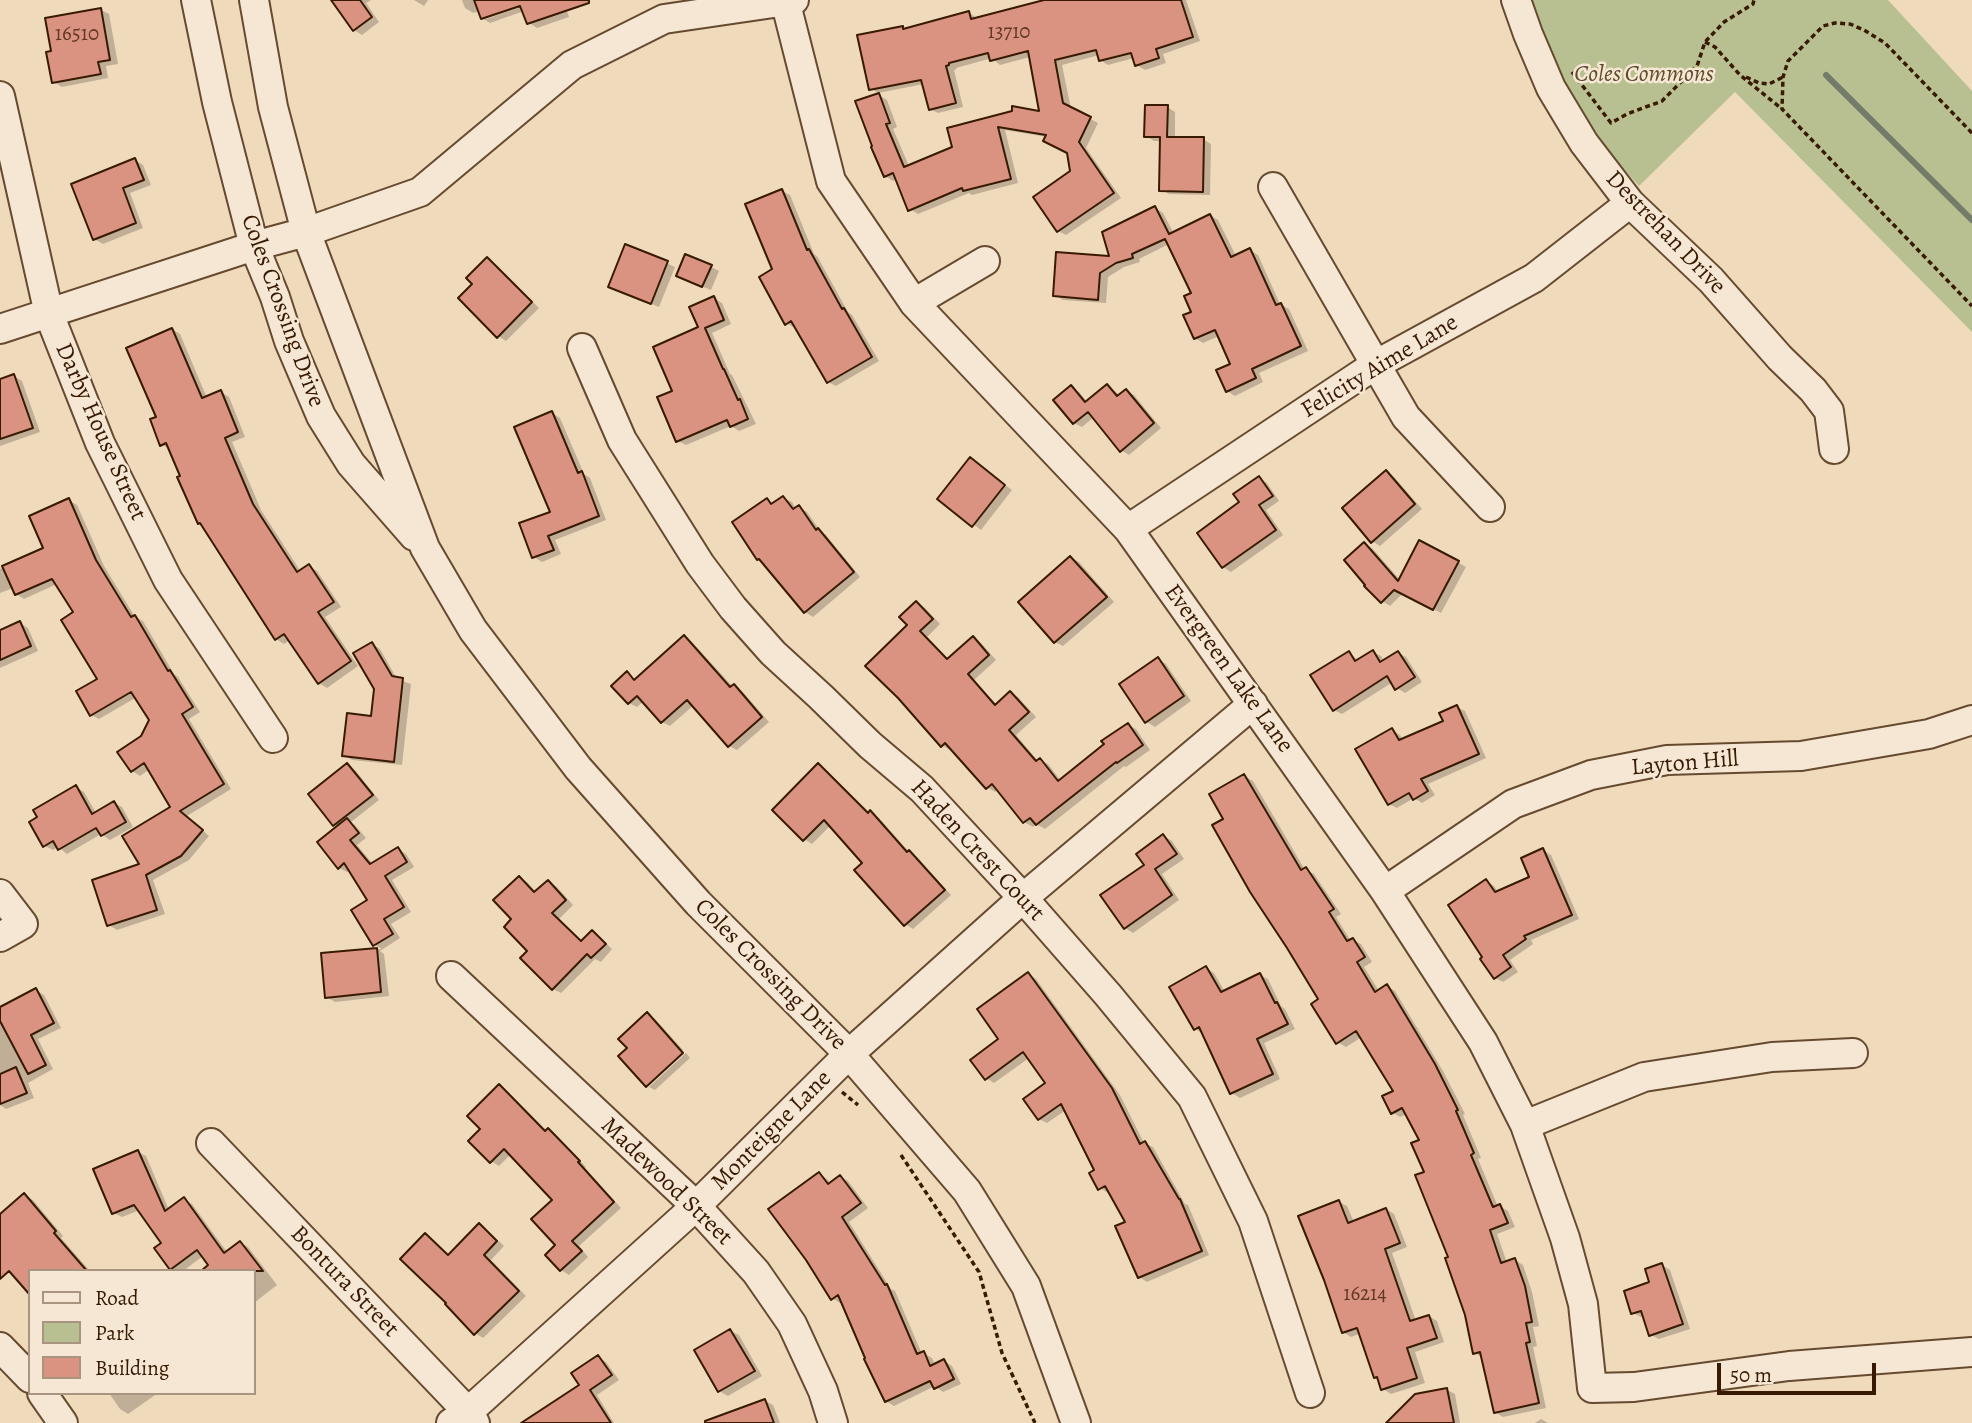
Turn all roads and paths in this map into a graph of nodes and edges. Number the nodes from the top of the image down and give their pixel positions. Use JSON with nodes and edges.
{"nodes":[{"id":1,"x":197,"y":0,"type":"edge"},
{"id":2,"x":254,"y":0,"type":"edge"},
{"id":3,"x":1516,"y":0,"type":"edge"},
{"id":4,"x":1754,"y":0,"type":"edge"},
{"id":5,"x":788,"y":1,"type":"edge"},
{"id":6,"x":1705,"y":42,"type":"junction"},
{"id":7,"x":1567,"y":65,"type":"dead end"},
{"id":8,"x":1740,"y":75,"type":"junction"},
{"id":9,"x":1783,"y":77,"type":"junction"},
{"id":10,"x":0,"y":96,"type":"edge"},
{"id":11,"x":1782,"y":109,"type":"junction"},
{"id":12,"x":1972,"y":133,"type":"edge"},
{"id":13,"x":1273,"y":187,"type":"dead end"},
{"id":14,"x":1630,"y":203,"type":"junction"},
{"id":15,"x":306,"y":232,"type":"junction"},
{"id":16,"x":254,"y":246,"type":"junction"},
{"id":17,"x":985,"y":261,"type":"dead end"},
{"id":18,"x":914,"y":303,"type":"junction"},
{"id":19,"x":1972,"y":306,"type":"edge"},
{"id":20,"x":49,"y":314,"type":"junction"},
{"id":21,"x":0,"y":329,"type":"edge"},
{"id":22,"x":582,"y":348,"type":"dead end"},
{"id":23,"x":1375,"y":365,"type":"junction"},
{"id":24,"x":1834,"y":449,"type":"dead end"},
{"id":25,"x":1490,"y":507,"type":"dead end"},
{"id":26,"x":1128,"y":529,"type":"junction"},
{"id":27,"x":425,"y":548,"type":"junction"},
{"id":28,"x":1253,"y":704,"type":"junction"},
{"id":29,"x":1972,"y":720,"type":"edge"},
{"id":30,"x":273,"y":738,"type":"dead end"},
{"id":31,"x":1385,"y":891,"type":"junction"},
{"id":32,"x":0,"y":894,"type":"edge"},
{"id":33,"x":1023,"y":898,"type":"junction"},
{"id":34,"x":11,"y":931,"type":"edge"},
{"id":35,"x":451,"y":976,"type":"dead end"},
{"id":36,"x":1853,"y":1053,"type":"dead end"},
{"id":37,"x":849,"y":1054,"type":"junction"},
{"id":38,"x":825,"y":1078,"type":"junction"},
{"id":39,"x":862,"y":1107,"type":"dead end"},
{"id":40,"x":1525,"y":1125,"type":"junction"},
{"id":41,"x":211,"y":1143,"type":"dead end"},
{"id":42,"x":895,"y":1146,"type":"dead end"},
{"id":43,"x":696,"y":1206,"type":"junction"},
{"id":44,"x":0,"y":1347,"type":"edge"},
{"id":45,"x":1972,"y":1352,"type":"edge"},
{"id":46,"x":28,"y":1376,"type":"edge"},
{"id":47,"x":1310,"y":1392,"type":"dead end"},
{"id":48,"x":43,"y":1395,"type":"edge"},
{"id":49,"x":465,"y":1419,"type":"edge"},
{"id":50,"x":63,"y":1423,"type":"edge"},
{"id":51,"x":833,"y":1423,"type":"edge"},
{"id":52,"x":1035,"y":1423,"type":"edge"},
{"id":53,"x":1076,"y":1423,"type":"edge"}],
"edges":[{"from":1,"to":16,"type":"street","name":"Coles Crossing Drive"},
{"from":2,"to":15,"type":"street","name":"Coles Crossing Drive"},
{"from":3,"to":14,"type":"street","name":"Destrehan Drive"},
{"from":4,"to":6,"type":"path"},
{"from":5,"to":15,"type":"street"},
{"from":5,"to":18,"type":"street","name":"Evergreen Lake Lane"},
{"from":6,"to":7,"type":"path"},
{"from":6,"to":8,"type":"path"},
{"from":8,"to":9,"type":"path"},
{"from":8,"to":11,"type":"path"},
{"from":9,"to":11,"type":"path"},
{"from":9,"to":12,"type":"path"},
{"from":10,"to":20,"type":"street","name":"Darby House Street"},
{"from":11,"to":19,"type":"path"},
{"from":13,"to":23,"type":"street"},
{"from":14,"to":23,"type":"street","name":"Felicity Aime Lane"},
{"from":14,"to":24,"type":"street","name":"Destrehan Drive"},
{"from":15,"to":16,"type":"street"},
{"from":15,"to":27,"type":"street","name":"Coles Crossing Drive"},
{"from":16,"to":20,"type":"street"},
{"from":16,"to":27,"type":"street","name":"Coles Crossing Drive"},
{"from":17,"to":18,"type":"street"},
{"from":18,"to":26,"type":"street","name":"Evergreen Lake Lane"},
{"from":20,"to":21,"type":"street"},
{"from":20,"to":30,"type":"street","name":"Darby House Street"},
{"from":22,"to":33,"type":"street","name":"Haden Crest Court"},
{"from":23,"to":25,"type":"street"},
{"from":23,"to":26,"type":"street","name":"Felicity Aime Lane"},
{"from":26,"to":28,"type":"street","name":"Evergreen Lake Lane"},
{"from":27,"to":37,"type":"street","name":"Coles Crossing Drive"},
{"from":28,"to":31,"type":"street","name":"Evergreen Lake Lane"},
{"from":28,"to":33,"type":"street","name":"Monteigne Lane"},
{"from":29,"to":31,"type":"street","name":"Layton Hill"},
{"from":31,"to":40,"type":"street","name":"Evergreen Lake Lane"},
{"from":32,"to":34,"type":"street"},
{"from":33,"to":37,"type":"street","name":"Monteigne Lane"},
{"from":33,"to":47,"type":"street","name":"Haden Crest Court"},
{"from":35,"to":43,"type":"street","name":"Madewood Street"},
{"from":36,"to":40,"type":"street"},
{"from":37,"to":38,"type":"street","name":"Monteigne Lane"},
{"from":37,"to":53,"type":"street","name":"Coles Crossing Drive"},
{"from":38,"to":39,"type":"path"},
{"from":38,"to":43,"type":"street","name":"Monteigne Lane"},
{"from":40,"to":45,"type":"street","name":"Evergreen Lake Lane"},
{"from":41,"to":49,"type":"street","name":"Bontura Street"},
{"from":42,"to":52,"type":"path"},
{"from":43,"to":49,"type":"street","name":"Monteigne Lane"},
{"from":43,"to":51,"type":"street","name":"Madewood Street"},
{"from":44,"to":46,"type":"street"},
{"from":48,"to":50,"type":"street"}]}
